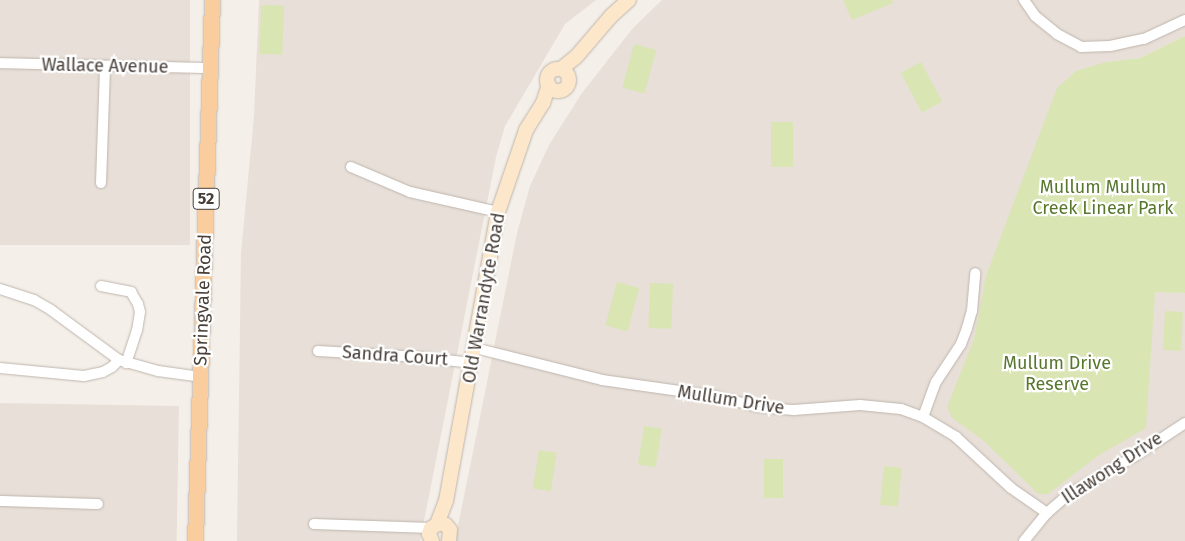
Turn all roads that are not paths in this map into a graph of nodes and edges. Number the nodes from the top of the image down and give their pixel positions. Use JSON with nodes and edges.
{"nodes":[{"id":1,"x":212,"y":0,"type":"edge"},
{"id":2,"x":629,"y":0,"type":"edge"},
{"id":3,"x":1024,"y":0,"type":"edge"},
{"id":4,"x":1185,"y":20,"type":"edge"},
{"id":5,"x":0,"y":64,"type":"edge"},
{"id":6,"x":105,"y":66,"type":"junction"},
{"id":7,"x":210,"y":68,"type":"junction"},
{"id":8,"x":565,"y":73,"type":"junction"},
{"id":9,"x":553,"y":88,"type":"junction"},
{"id":10,"x":351,"y":167,"type":"dead end"},
{"id":11,"x":100,"y":183,"type":"dead end"},
{"id":12,"x":498,"y":212,"type":"junction"},
{"id":13,"x":975,"y":273,"type":"dead end"},
{"id":14,"x":101,"y":286,"type":"dead end"},
{"id":15,"x":0,"y":289,"type":"edge"},
{"id":16,"x":475,"y":348,"type":"junction"},
{"id":17,"x":318,"y":352,"type":"dead end"},
{"id":18,"x":122,"y":361,"type":"junction"},
{"id":19,"x":472,"y":363,"type":"junction"},
{"id":20,"x":0,"y":368,"type":"edge"},
{"id":21,"x":201,"y":377,"type":"junction"},
{"id":22,"x":923,"y":417,"type":"junction"},
{"id":23,"x":1185,"y":423,"type":"edge"},
{"id":24,"x":0,"y":501,"type":"edge"},
{"id":25,"x":98,"y":504,"type":"dead end"},
{"id":26,"x":1047,"y":513,"type":"junction"},
{"id":27,"x":314,"y":524,"type":"dead end"},
{"id":28,"x":438,"y":533,"type":"edge"},
{"id":29,"x":195,"y":541,"type":"edge"},
{"id":30,"x":1024,"y":541,"type":"edge"}],
"edges":[{"from":1,"to":7,"type":"main road","name":"Springvale Road","number":"52"},
{"from":2,"to":8,"type":"main road","name":"Old Warrandyte Road"},
{"from":3,"to":4,"type":"street"},
{"from":5,"to":6,"type":"street","name":"Wallace Avenue"},
{"from":6,"to":7,"type":"street","name":"Wallace Avenue"},
{"from":6,"to":11,"type":"street"},
{"from":7,"to":21,"type":"main road","name":"Springvale Road","number":"52"},
{"from":8,"to":9,"type":"main road","name":"Old Warrandyte Road"},
{"from":8,"to":9,"type":"main road","name":"Old Warrandyte Road"},
{"from":9,"to":12,"type":"main road","name":"Old Warrandyte Road"},
{"from":10,"to":12,"type":"street"},
{"from":12,"to":16,"type":"main road","name":"Old Warrandyte Road"},
{"from":13,"to":22,"type":"street"},
{"from":14,"to":18,"type":"street"},
{"from":15,"to":18,"type":"street"},
{"from":16,"to":19,"type":"main road","name":"Old Warrandyte Road"},
{"from":16,"to":22,"type":"street","name":"Mullum Drive"},
{"from":17,"to":19,"type":"street","name":"Sandra Court"},
{"from":18,"to":20,"type":"street"},
{"from":18,"to":21,"type":"street"},
{"from":19,"to":28,"type":"main road","name":"Old Warrandyte Road"},
{"from":21,"to":29,"type":"main road","name":"Springvale Road","number":"52"},
{"from":22,"to":26,"type":"street","name":"Mullum Drive"},
{"from":23,"to":26,"type":"street","name":"Illawong Drive"},
{"from":24,"to":25,"type":"street"},
{"from":26,"to":30,"type":"street","name":"Illawong Drive"},
{"from":27,"to":28,"type":"street"}]}
